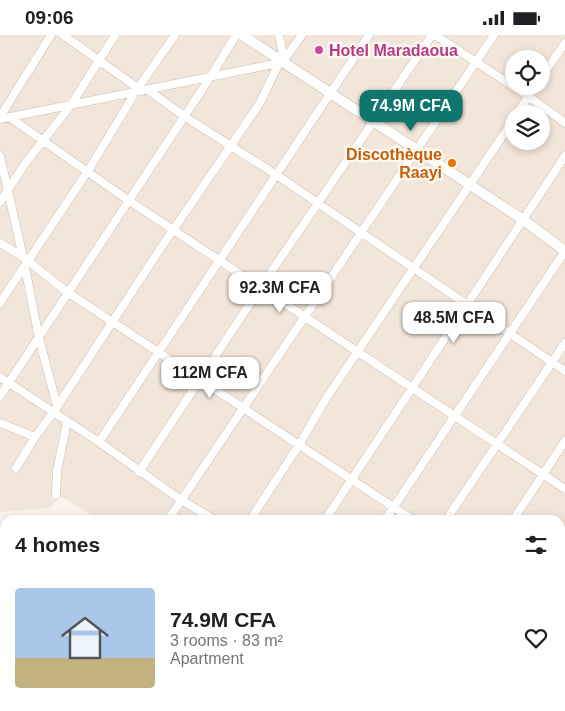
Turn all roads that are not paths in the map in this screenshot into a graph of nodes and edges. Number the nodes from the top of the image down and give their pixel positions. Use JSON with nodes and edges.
{"nodes":[{"id":1,"x":51,"y":35,"type":"edge"},
{"id":2,"x":63,"y":35,"type":"edge"},
{"id":3,"x":115,"y":35,"type":"edge"},
{"id":4,"x":175,"y":35,"type":"edge"},
{"id":5,"x":236,"y":35,"type":"edge"},
{"id":6,"x":242,"y":35,"type":"edge"},
{"id":7,"x":279,"y":35,"type":"edge"},
{"id":8,"x":302,"y":35,"type":"edge"},
{"id":9,"x":369,"y":35,"type":"edge"},
{"id":10,"x":433,"y":35,"type":"edge"},
{"id":11,"x":494,"y":35,"type":"edge"},
{"id":12,"x":565,"y":43,"type":"edge"},
{"id":13,"x":98,"y":59,"type":"junction"},
{"id":14,"x":282,"y":62,"type":"junction"},
{"id":15,"x":476,"y":62,"type":"junction"},
{"id":16,"x":550,"y":65,"type":"edge"},
{"id":17,"x":211,"y":76,"type":"junction"},
{"id":18,"x":137,"y":90,"type":"junction"},
{"id":19,"x":148,"y":90,"type":"junction"},
{"id":20,"x":330,"y":93,"type":"junction"},
{"id":21,"x":528,"y":97,"type":"junction"},
{"id":22,"x":70,"y":105,"type":"junction"},
{"id":23,"x":523,"y":105,"type":"edge"},
{"id":24,"x":184,"y":116,"type":"junction"},
{"id":25,"x":9,"y":117,"type":"junction"},
{"id":26,"x":0,"y":118,"type":"edge"},
{"id":27,"x":373,"y":122,"type":"junction"},
{"id":28,"x":565,"y":123,"type":"edge"},
{"id":29,"x":505,"y":132,"type":"edge"},
{"id":30,"x":43,"y":141,"type":"junction"},
{"id":31,"x":230,"y":145,"type":"junction"},
{"id":32,"x":416,"y":151,"type":"junction"},
{"id":33,"x":0,"y":156,"type":"edge"},
{"id":34,"x":565,"y":156,"type":"edge"},
{"id":35,"x":88,"y":171,"type":"junction"},
{"id":36,"x":275,"y":174,"type":"junction"},
{"id":37,"x":470,"y":185,"type":"junction"},
{"id":38,"x":8,"y":189,"type":"junction"},
{"id":39,"x":128,"y":199,"type":"junction"},
{"id":40,"x":0,"y":202,"type":"edge"},
{"id":41,"x":318,"y":203,"type":"junction"},
{"id":42,"x":522,"y":219,"type":"junction"},
{"id":43,"x":174,"y":230,"type":"junction"},
{"id":44,"x":362,"y":233,"type":"junction"},
{"id":45,"x":0,"y":243,"type":"edge"},
{"id":46,"x":565,"y":251,"type":"edge"},
{"id":47,"x":25,"y":261,"type":"junction"},
{"id":48,"x":220,"y":261,"type":"junction"},
{"id":49,"x":414,"y":269,"type":"junction"},
{"id":50,"x":260,"y":287,"type":"junction"},
{"id":51,"x":67,"y":292,"type":"junction"},
{"id":52,"x":0,"y":303,"type":"edge"},
{"id":53,"x":467,"y":305,"type":"junction"},
{"id":54,"x":305,"y":317,"type":"junction"},
{"id":55,"x":112,"y":321,"type":"junction"},
{"id":56,"x":510,"y":333,"type":"junction"},
{"id":57,"x":39,"y":337,"type":"junction"},
{"id":58,"x":565,"y":343,"type":"edge"},
{"id":59,"x":158,"y":352,"type":"junction"},
{"id":60,"x":358,"y":352,"type":"junction"},
{"id":61,"x":552,"y":362,"type":"junction"},
{"id":62,"x":565,"y":371,"type":"edge"},
{"id":63,"x":0,"y":377,"type":"edge"},
{"id":64,"x":200,"y":379,"type":"junction"},
{"id":65,"x":8,"y":383,"type":"junction"},
{"id":66,"x":411,"y":387,"type":"junction"},
{"id":67,"x":0,"y":395,"type":"edge"},
{"id":68,"x":244,"y":408,"type":"junction"},
{"id":69,"x":55,"y":410,"type":"junction"},
{"id":70,"x":456,"y":417,"type":"junction"},
{"id":71,"x":67,"y":421,"type":"junction"},
{"id":72,"x":0,"y":423,"type":"edge"},
{"id":73,"x":35,"y":437,"type":"junction"},
{"id":74,"x":565,"y":441,"type":"edge"},
{"id":75,"x":99,"y":442,"type":"junction"},
{"id":76,"x":497,"y":444,"type":"junction"},
{"id":77,"x":299,"y":445,"type":"junction"},
{"id":78,"x":16,"y":468,"type":"dead end"},
{"id":79,"x":139,"y":472,"type":"junction"},
{"id":80,"x":543,"y":475,"type":"junction"},
{"id":81,"x":351,"y":479,"type":"junction"},
{"id":82,"x":565,"y":489,"type":"edge"},
{"id":83,"x":56,"y":495,"type":"dead end"},
{"id":84,"x":181,"y":500,"type":"junction"},
{"id":85,"x":393,"y":508,"type":"junction"},
{"id":86,"x":171,"y":515,"type":"edge"},
{"id":87,"x":206,"y":515,"type":"edge"},
{"id":88,"x":253,"y":515,"type":"edge"},
{"id":89,"x":328,"y":515,"type":"edge"},
{"id":90,"x":389,"y":515,"type":"edge"},
{"id":91,"x":405,"y":515,"type":"edge"},
{"id":92,"x":449,"y":515,"type":"edge"},
{"id":93,"x":515,"y":515,"type":"edge"}],
"edges":[{"from":1,"to":26,"type":"street"},
{"from":2,"to":13,"type":"street"},
{"from":3,"to":13,"type":"street"},
{"from":4,"to":18,"type":"street"},
{"from":5,"to":17,"type":"street"},
{"from":6,"to":14,"type":"street"},
{"from":7,"to":14,"type":"street"},
{"from":8,"to":14,"type":"street"},
{"from":9,"to":20,"type":"street"},
{"from":10,"to":15,"type":"street"},
{"from":10,"to":27,"type":"street"},
{"from":11,"to":15,"type":"street"},
{"from":12,"to":16,"type":"street"},
{"from":13,"to":18,"type":"street"},
{"from":13,"to":22,"type":"street"},
{"from":14,"to":17,"type":"street"},
{"from":14,"to":20,"type":"street"},
{"from":14,"to":31,"type":"street"},
{"from":15,"to":21,"type":"street"},
{"from":15,"to":32,"type":"street"},
{"from":17,"to":19,"type":"street"},
{"from":17,"to":24,"type":"street"},
{"from":18,"to":19,"type":"street"},
{"from":18,"to":22,"type":"street"},
{"from":18,"to":35,"type":"street"},
{"from":19,"to":24,"type":"street"},
{"from":20,"to":27,"type":"street"},
{"from":20,"to":36,"type":"street"},
{"from":21,"to":23,"type":"street"},
{"from":21,"to":28,"type":"street"},
{"from":22,"to":25,"type":"street"},
{"from":22,"to":30,"type":"street"},
{"from":24,"to":31,"type":"street"},
{"from":24,"to":39,"type":"street"},
{"from":25,"to":26,"type":"street"},
{"from":25,"to":30,"type":"street"},
{"from":27,"to":32,"type":"street"},
{"from":27,"to":41,"type":"street"},
{"from":29,"to":37,"type":"street"},
{"from":30,"to":35,"type":"street"},
{"from":30,"to":38,"type":"street"},
{"from":31,"to":36,"type":"street"},
{"from":31,"to":43,"type":"street"},
{"from":32,"to":37,"type":"street"},
{"from":32,"to":44,"type":"street"},
{"from":33,"to":38,"type":"street"},
{"from":34,"to":42,"type":"street"},
{"from":35,"to":39,"type":"street"},
{"from":35,"to":47,"type":"street"},
{"from":36,"to":41,"type":"street"},
{"from":36,"to":48,"type":"street"},
{"from":37,"to":42,"type":"street"},
{"from":37,"to":49,"type":"street"},
{"from":38,"to":40,"type":"street"},
{"from":38,"to":47,"type":"street"},
{"from":39,"to":43,"type":"street"},
{"from":39,"to":51,"type":"street"},
{"from":41,"to":44,"type":"street"},
{"from":41,"to":50,"type":"street"},
{"from":42,"to":46,"type":"street"},
{"from":42,"to":53,"type":"street"},
{"from":43,"to":48,"type":"street"},
{"from":43,"to":55,"type":"street"},
{"from":44,"to":49,"type":"street"},
{"from":44,"to":54,"type":"street"},
{"from":45,"to":47,"type":"street"},
{"from":46,"to":56,"type":"street"},
{"from":47,"to":51,"type":"street"},
{"from":47,"to":52,"type":"street"},
{"from":47,"to":57,"type":"street"},
{"from":48,"to":50,"type":"street"},
{"from":48,"to":59,"type":"street"},
{"from":49,"to":53,"type":"street"},
{"from":49,"to":60,"type":"street"},
{"from":50,"to":54,"type":"street"},
{"from":50,"to":64,"type":"street"},
{"from":51,"to":55,"type":"street"},
{"from":51,"to":57,"type":"street"},
{"from":53,"to":56,"type":"street"},
{"from":53,"to":66,"type":"street"},
{"from":54,"to":60,"type":"street"},
{"from":54,"to":68,"type":"street"},
{"from":55,"to":59,"type":"street"},
{"from":55,"to":69,"type":"street"},
{"from":56,"to":61,"type":"street"},
{"from":56,"to":70,"type":"street"},
{"from":57,"to":65,"type":"street"},
{"from":57,"to":69,"type":"street"},
{"from":58,"to":61,"type":"street"},
{"from":59,"to":64,"type":"street"},
{"from":59,"to":75,"type":"street"},
{"from":60,"to":66,"type":"street"},
{"from":60,"to":77,"type":"street"},
{"from":61,"to":62,"type":"street"},
{"from":61,"to":76,"type":"street"},
{"from":63,"to":65,"type":"street"},
{"from":64,"to":68,"type":"street"},
{"from":64,"to":79,"type":"street"},
{"from":65,"to":67,"type":"street"},
{"from":65,"to":69,"type":"street"},
{"from":66,"to":70,"type":"street"},
{"from":66,"to":81,"type":"street"},
{"from":68,"to":77,"type":"street"},
{"from":68,"to":84,"type":"street"},
{"from":69,"to":71,"type":"street"},
{"from":69,"to":73,"type":"street"},
{"from":70,"to":76,"type":"street"},
{"from":70,"to":85,"type":"street"},
{"from":71,"to":75,"type":"street"},
{"from":71,"to":83,"type":"street"},
{"from":72,"to":73,"type":"street"},
{"from":73,"to":78,"type":"street"},
{"from":74,"to":80,"type":"street"},
{"from":75,"to":79,"type":"street"},
{"from":76,"to":80,"type":"street"},
{"from":76,"to":92,"type":"street"},
{"from":77,"to":81,"type":"street"},
{"from":77,"to":88,"type":"street"},
{"from":79,"to":84,"type":"street"},
{"from":80,"to":82,"type":"street"},
{"from":80,"to":93,"type":"street"},
{"from":81,"to":85,"type":"street"},
{"from":81,"to":89,"type":"street"},
{"from":84,"to":86,"type":"street"},
{"from":84,"to":87,"type":"street"},
{"from":85,"to":90,"type":"street"},
{"from":85,"to":91,"type":"street"}]}
